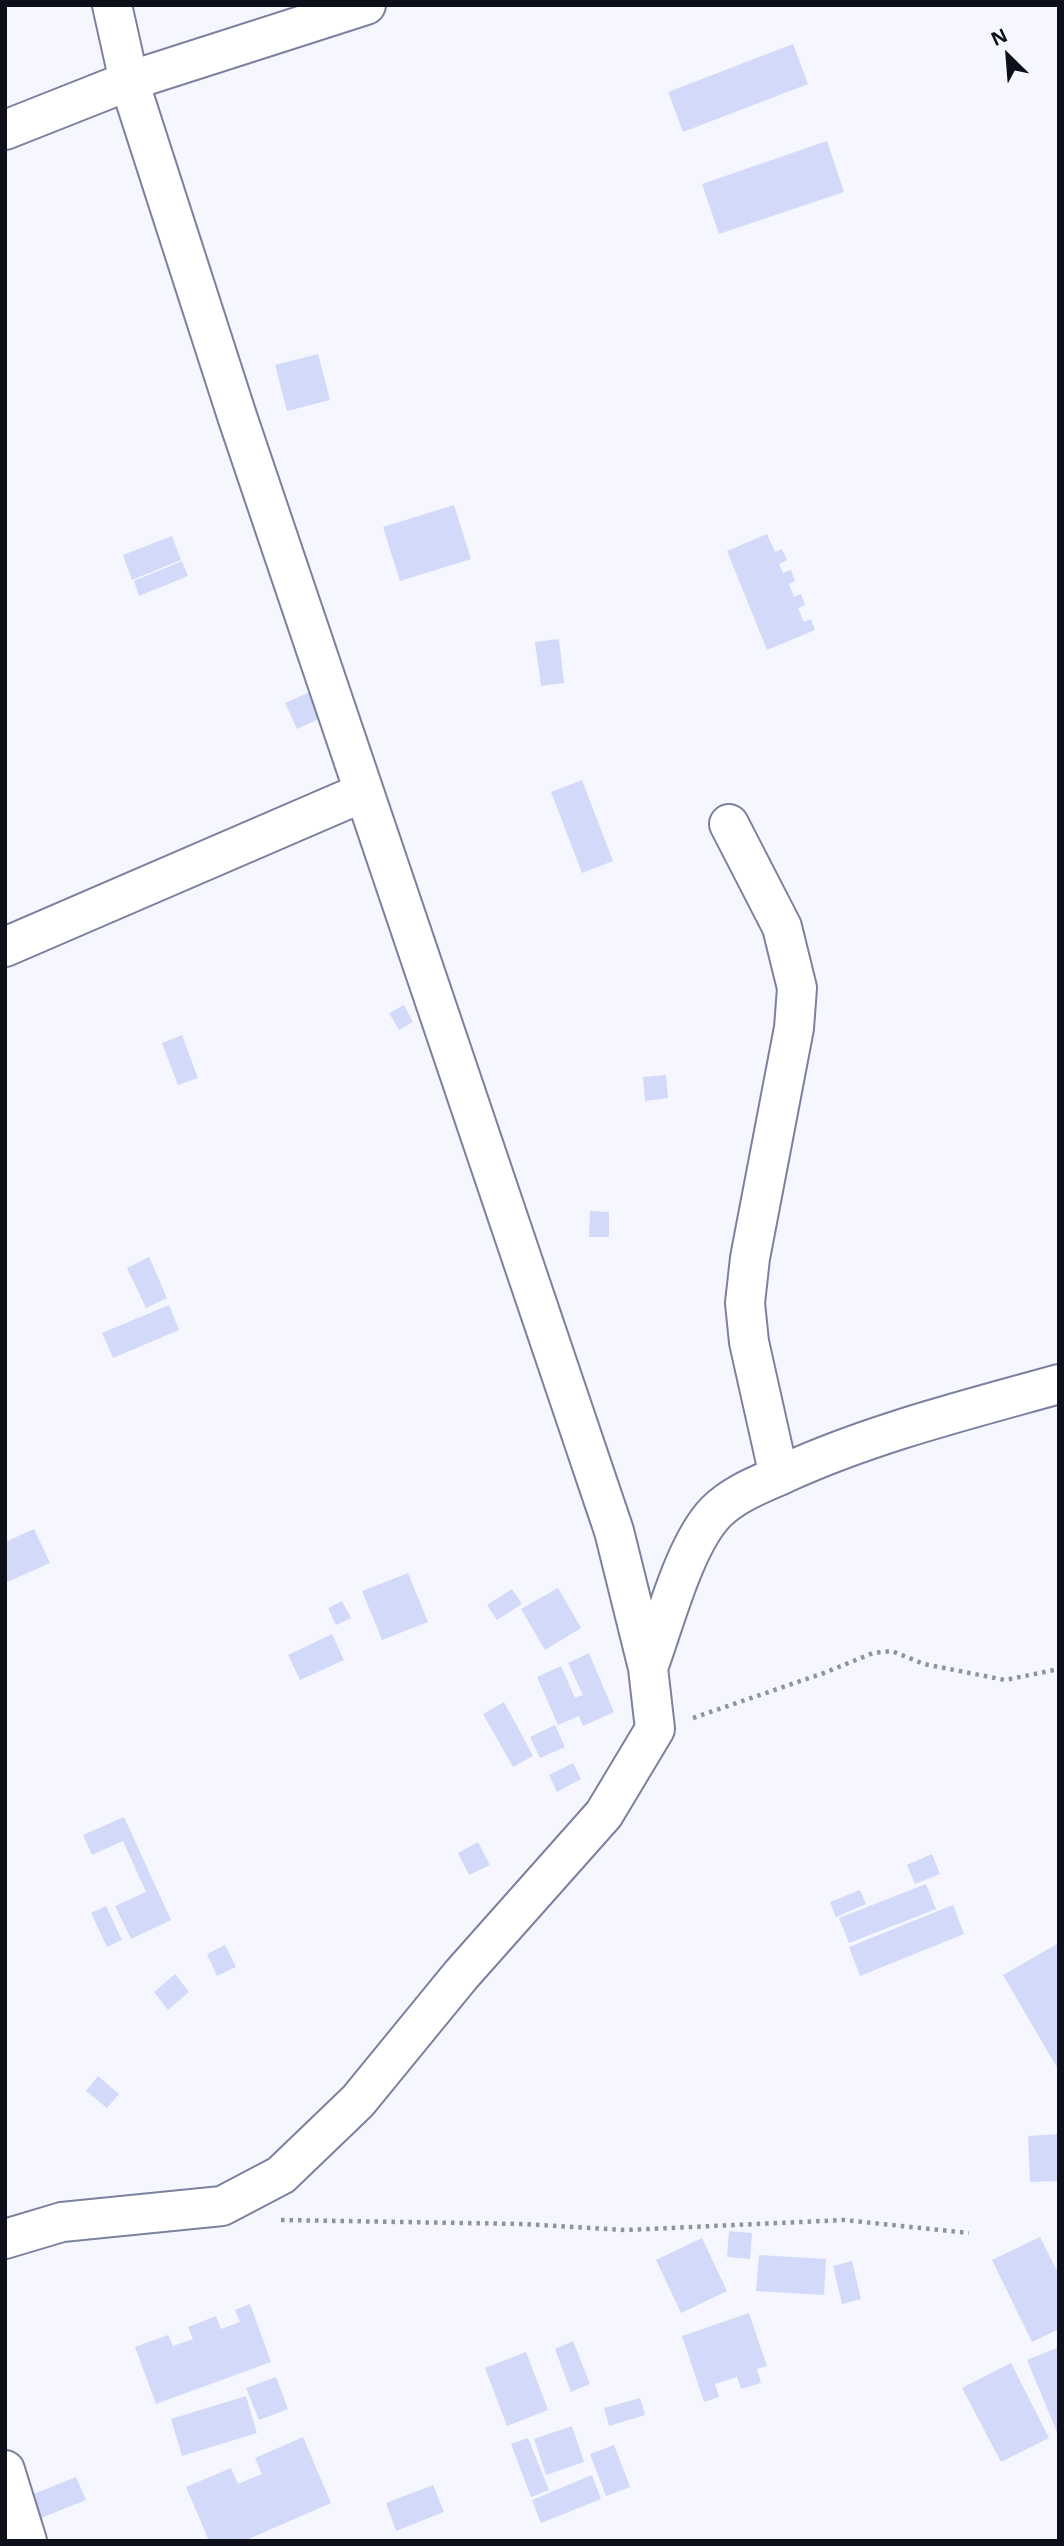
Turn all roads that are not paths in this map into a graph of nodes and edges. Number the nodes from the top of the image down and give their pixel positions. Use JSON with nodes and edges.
{"nodes":[{"id":1,"x":112,"y":5,"type":"edge"},
{"id":2,"x":366,"y":5,"type":"edge"},
{"id":3,"x":130,"y":81,"type":"junction"},
{"id":4,"x":5,"y":130,"type":"edge"},
{"id":5,"x":364,"y":792,"type":"junction"},
{"id":6,"x":729,"y":824,"type":"dead end"},
{"id":7,"x":5,"y":947,"type":"edge"},
{"id":8,"x":1059,"y":1384,"type":"edge"},
{"id":9,"x":779,"y":1476,"type":"junction"},
{"id":10,"x":648,"y":1668,"type":"junction"},
{"id":11,"x":5,"y":2239,"type":"edge"},
{"id":12,"x":5,"y":2470,"type":"edge"},
{"id":13,"x":27,"y":2541,"type":"edge"}],
"edges":[{"from":1,"to":3,"type":"street"},
{"from":2,"to":3,"type":"street"},
{"from":3,"to":4,"type":"street"},
{"from":3,"to":5,"type":"street"},
{"from":5,"to":7,"type":"street"},
{"from":5,"to":10,"type":"street"},
{"from":6,"to":9,"type":"street"},
{"from":8,"to":9,"type":"street"},
{"from":9,"to":10,"type":"street"},
{"from":10,"to":11,"type":"street"},
{"from":12,"to":13,"type":"street"}]}
